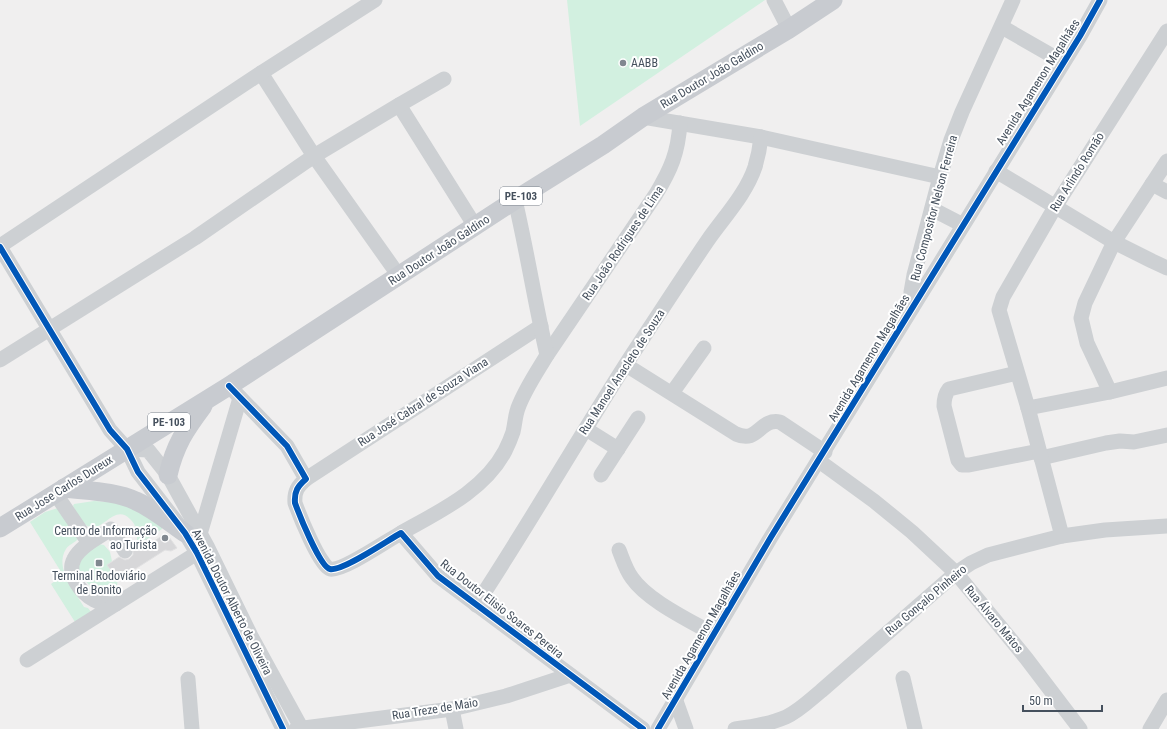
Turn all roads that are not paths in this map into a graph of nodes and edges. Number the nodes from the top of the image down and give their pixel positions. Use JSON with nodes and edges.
{"nodes":[{"id":1,"x":375,"y":0,"type":"edge"},
{"id":2,"x":774,"y":0,"type":"edge"},
{"id":3,"x":832,"y":0,"type":"edge"},
{"id":4,"x":1013,"y":0,"type":"edge"},
{"id":5,"x":1100,"y":0,"type":"edge"},
{"id":6,"x":1002,"y":27,"type":"junction"},
{"id":7,"x":789,"y":29,"type":"junction"},
{"id":8,"x":1167,"y":31,"type":"edge"},
{"id":9,"x":1063,"y":62,"type":"junction"},
{"id":10,"x":261,"y":73,"type":"junction"},
{"id":11,"x":444,"y":80,"type":"dead end"},
{"id":12,"x":399,"y":105,"type":"junction"},
{"id":13,"x":643,"y":117,"type":"junction"},
{"id":14,"x":680,"y":123,"type":"junction"},
{"id":15,"x":761,"y":137,"type":"junction"},
{"id":16,"x":314,"y":156,"type":"junction"},
{"id":17,"x":1167,"y":161,"type":"edge"},
{"id":18,"x":996,"y":170,"type":"junction"},
{"id":19,"x":940,"y":177,"type":"junction"},
{"id":20,"x":1152,"y":184,"type":"junction"},
{"id":21,"x":1167,"y":192,"type":"edge"},
{"id":22,"x":515,"y":200,"type":"junction"},
{"id":23,"x":1055,"y":207,"type":"junction"},
{"id":24,"x":932,"y":209,"type":"junction"},
{"id":25,"x":963,"y":225,"type":"junction"},
{"id":26,"x":475,"y":226,"type":"junction"},
{"id":27,"x":1114,"y":242,"type":"junction"},
{"id":28,"x":0,"y":247,"type":"edge"},
{"id":29,"x":1167,"y":268,"type":"edge"},
{"id":30,"x":398,"y":276,"type":"junction"},
{"id":31,"x":912,"y":308,"type":"junction"},
{"id":32,"x":541,"y":326,"type":"junction"},
{"id":33,"x":50,"y":329,"type":"junction"},
{"id":34,"x":704,"y":348,"type":"dead end"},
{"id":35,"x":547,"y":355,"type":"junction"},
{"id":36,"x":0,"y":360,"type":"edge"},
{"id":37,"x":626,"y":365,"type":"junction"},
{"id":38,"x":1017,"y":373,"type":"junction"},
{"id":39,"x":1167,"y":378,"type":"edge"},
{"id":40,"x":234,"y":392,"type":"junction"},
{"id":41,"x":1110,"y":392,"type":"junction"},
{"id":42,"x":672,"y":393,"type":"junction"},
{"id":43,"x":212,"y":396,"type":"junction"},
{"id":44,"x":1028,"y":408,"type":"junction"},
{"id":45,"x":638,"y":418,"type":"dead end"},
{"id":46,"x":586,"y":429,"type":"junction"},
{"id":47,"x":1167,"y":435,"type":"edge"},
{"id":48,"x":127,"y":449,"type":"junction"},
{"id":49,"x":618,"y":449,"type":"junction"},
{"id":50,"x":1040,"y":455,"type":"junction"},
{"id":51,"x":822,"y":456,"type":"junction"},
{"id":52,"x":168,"y":475,"type":"junction"},
{"id":53,"x":601,"y":475,"type":"dead end"},
{"id":54,"x":306,"y":478,"type":"junction"},
{"id":55,"x":59,"y":491,"type":"junction"},
{"id":56,"x":1167,"y":526,"type":"edge"},
{"id":57,"x":0,"y":528,"type":"edge"},
{"id":58,"x":401,"y":533,"type":"junction"},
{"id":59,"x":1062,"y":536,"type":"junction"},
{"id":60,"x":198,"y":541,"type":"junction"},
{"id":61,"x":89,"y":544,"type":"junction"},
{"id":62,"x":619,"y":550,"type":"dead end"},
{"id":63,"x":125,"y":551,"type":"dead end"},
{"id":64,"x":956,"y":573,"type":"junction"},
{"id":65,"x":116,"y":604,"type":"junction"},
{"id":66,"x":476,"y":605,"type":"junction"},
{"id":67,"x":713,"y":634,"type":"junction"},
{"id":68,"x":246,"y":639,"type":"junction"},
{"id":69,"x":27,"y":660,"type":"dead end"},
{"id":70,"x":570,"y":675,"type":"junction"},
{"id":71,"x":903,"y":678,"type":"dead end"},
{"id":72,"x":188,"y":679,"type":"dead end"},
{"id":73,"x":1167,"y":700,"type":"edge"},
{"id":74,"x":676,"y":701,"type":"junction"},
{"id":75,"x":452,"y":709,"type":"junction"},
{"id":76,"x":378,"y":724,"type":"edge"},
{"id":77,"x":755,"y":728,"type":"edge"},
{"id":78,"x":192,"y":729,"type":"edge"},
{"id":79,"x":283,"y":729,"type":"edge"},
{"id":80,"x":300,"y":729,"type":"edge"},
{"id":81,"x":456,"y":729,"type":"edge"},
{"id":82,"x":643,"y":729,"type":"edge"},
{"id":83,"x":658,"y":729,"type":"edge"},
{"id":84,"x":686,"y":729,"type":"edge"},
{"id":85,"x":735,"y":729,"type":"edge"},
{"id":86,"x":915,"y":729,"type":"edge"},
{"id":87,"x":1080,"y":729,"type":"edge"},
{"id":88,"x":1150,"y":729,"type":"edge"}],
"edges":[{"from":1,"to":10,"type":"street"},
{"from":2,"to":7,"type":"street"},
{"from":3,"to":7,"type":"main road","name":"Rua Doutor João Galdino","number":"PE-103"},
{"from":4,"to":6,"type":"street","name":"Rua Compositor Nelson Ferreira"},
{"from":5,"to":9,"type":"street","name":"Avenida Agamenon Magalhães"},
{"from":6,"to":9,"type":"street"},
{"from":6,"to":19,"type":"street","name":"Rua Compositor Nelson Ferreira"},
{"from":7,"to":13,"type":"main road","name":"Rua Doutor João Galdino","number":"PE-103"},
{"from":8,"to":23,"type":"street","name":"Rua Arlindo Romão"},
{"from":9,"to":18,"type":"street","name":"Avenida Agamenon Magalhães"},
{"from":10,"to":16,"type":"street"},
{"from":10,"to":28,"type":"street"},
{"from":11,"to":12,"type":"street"},
{"from":12,"to":16,"type":"street"},
{"from":12,"to":26,"type":"street"},
{"from":13,"to":14,"type":"street"},
{"from":13,"to":22,"type":"main road","name":"Rua Doutor João Galdino","number":"PE-103"},
{"from":14,"to":15,"type":"street"},
{"from":14,"to":35,"type":"street","name":"Rua João Rodrigues de Lima"},
{"from":15,"to":19,"type":"street"},
{"from":15,"to":37,"type":"street","name":"Rua Manoel Anacleto de Souza"},
{"from":16,"to":30,"type":"street"},
{"from":16,"to":33,"type":"street"},
{"from":17,"to":20,"type":"street"},
{"from":18,"to":23,"type":"street"},
{"from":18,"to":25,"type":"street","name":"Avenida Agamenon Magalhães"},
{"from":19,"to":24,"type":"street","name":"Rua Compositor Nelson Ferreira"},
{"from":20,"to":21,"type":"street"},
{"from":20,"to":27,"type":"street"},
{"from":22,"to":26,"type":"main road","name":"Rua Doutor João Galdino","number":"PE-103"},
{"from":22,"to":32,"type":"street"},
{"from":23,"to":27,"type":"street"},
{"from":23,"to":38,"type":"street","name":"Rua Arlindo Romão"},
{"from":24,"to":25,"type":"street"},
{"from":24,"to":31,"type":"street","name":"Rua Compositor Nelson Ferreira"},
{"from":25,"to":31,"type":"street","name":"Avenida Agamenon Magalhães"},
{"from":26,"to":30,"type":"main road","name":"Rua Doutor João Galdino","number":"PE-103"},
{"from":27,"to":29,"type":"street"},
{"from":27,"to":41,"type":"street"},
{"from":28,"to":33,"type":"street"},
{"from":30,"to":40,"type":"main road","name":"Rua Doutor João Galdino","number":"PE-103"},
{"from":31,"to":51,"type":"street","name":"Avenida Agamenon Magalhães"},
{"from":32,"to":35,"type":"street"},
{"from":32,"to":54,"type":"street","name":"Rua José Cabral de Souza Viana"},
{"from":33,"to":36,"type":"street"},
{"from":33,"to":48,"type":"street"},
{"from":34,"to":42,"type":"street"},
{"from":35,"to":58,"type":"street","name":"Rua João Rodrigues de Lima"},
{"from":37,"to":42,"type":"street","name":"Rua Álvaro Matos"},
{"from":37,"to":46,"type":"street","name":"Rua Manoel Anacleto de Souza"},
{"from":38,"to":44,"type":"street"},
{"from":38,"to":50,"type":"street"},
{"from":39,"to":41,"type":"street"},
{"from":40,"to":43,"type":"main road","name":"Rua Doutor João Galdino","number":"PE-103"},
{"from":40,"to":54,"type":"street"},
{"from":40,"to":60,"type":"street"},
{"from":41,"to":44,"type":"street"},
{"from":42,"to":51,"type":"street","name":"Rua Álvaro Matos"},
{"from":43,"to":48,"type":"main road","name":"Rua Doutor João Galdino","number":"PE-103"},
{"from":43,"to":52,"type":"main road"},
{"from":44,"to":50,"type":"street"},
{"from":45,"to":49,"type":"street"},
{"from":46,"to":49,"type":"street"},
{"from":46,"to":66,"type":"street","name":"Rua Manoel Anacleto de Souza"},
{"from":47,"to":50,"type":"street"},
{"from":48,"to":52,"type":"street","name":"Avenida Doutor Alberto de Oliveira"},
{"from":48,"to":55,"type":"main road","name":"Rua Jose Carlos Dureux"},
{"from":48,"to":60,"type":"street","name":"Avenida Doutor Alberto de Oliveira"},
{"from":49,"to":53,"type":"street"},
{"from":50,"to":59,"type":"street"},
{"from":51,"to":64,"type":"street","name":"Rua Álvaro Matos"},
{"from":51,"to":67,"type":"street","name":"Avenida Agamenon Magalhães"},
{"from":52,"to":60,"type":"street","name":"Avenida Doutor Alberto de Oliveira"},
{"from":54,"to":58,"type":"street"},
{"from":55,"to":57,"type":"main road","name":"Rua Jose Carlos Dureux"},
{"from":55,"to":60,"type":"main road"},
{"from":55,"to":61,"type":"street"},
{"from":56,"to":59,"type":"street","name":"Rua Gonçalo Pinheiro"},
{"from":58,"to":66,"type":"street","name":"Rua Doutor Elisio Soares Pereira"},
{"from":59,"to":64,"type":"street","name":"Rua Gonçalo Pinheiro"},
{"from":60,"to":65,"type":"street"},
{"from":60,"to":68,"type":"street","name":"Avenida Doutor Alberto de Oliveira"},
{"from":61,"to":63,"type":"street"},
{"from":61,"to":65,"type":"street"},
{"from":62,"to":67,"type":"street"},
{"from":64,"to":77,"type":"street","name":"Rua Gonçalo Pinheiro"},
{"from":64,"to":87,"type":"street","name":"Rua Álvaro Matos"},
{"from":65,"to":69,"type":"street"},
{"from":66,"to":70,"type":"street","name":"Rua Doutor Elisio Soares Pereira"},
{"from":67,"to":74,"type":"street","name":"Avenida Agamenon Magalhães"},
{"from":68,"to":79,"type":"street","name":"Avenida Doutor Alberto de Oliveira"},
{"from":68,"to":80,"type":"street","name":"Avenida Doutor Alberto de Oliveira"},
{"from":70,"to":75,"type":"street","name":"Rua Treze de Maio"},
{"from":70,"to":82,"type":"street","name":"Rua Doutor Elisio Soares Pereira"},
{"from":71,"to":86,"type":"street"},
{"from":72,"to":78,"type":"street"},
{"from":73,"to":88,"type":"street"},
{"from":74,"to":83,"type":"street","name":"Avenida Agamenon Magalhães"},
{"from":74,"to":84,"type":"street"},
{"from":75,"to":76,"type":"street","name":"Rua Treze de Maio"},
{"from":75,"to":81,"type":"street"},
{"from":76,"to":80,"type":"street","name":"Rua Treze de Maio"},
{"from":77,"to":85,"type":"street","name":"Rua Gonçalo Pinheiro"}]}
